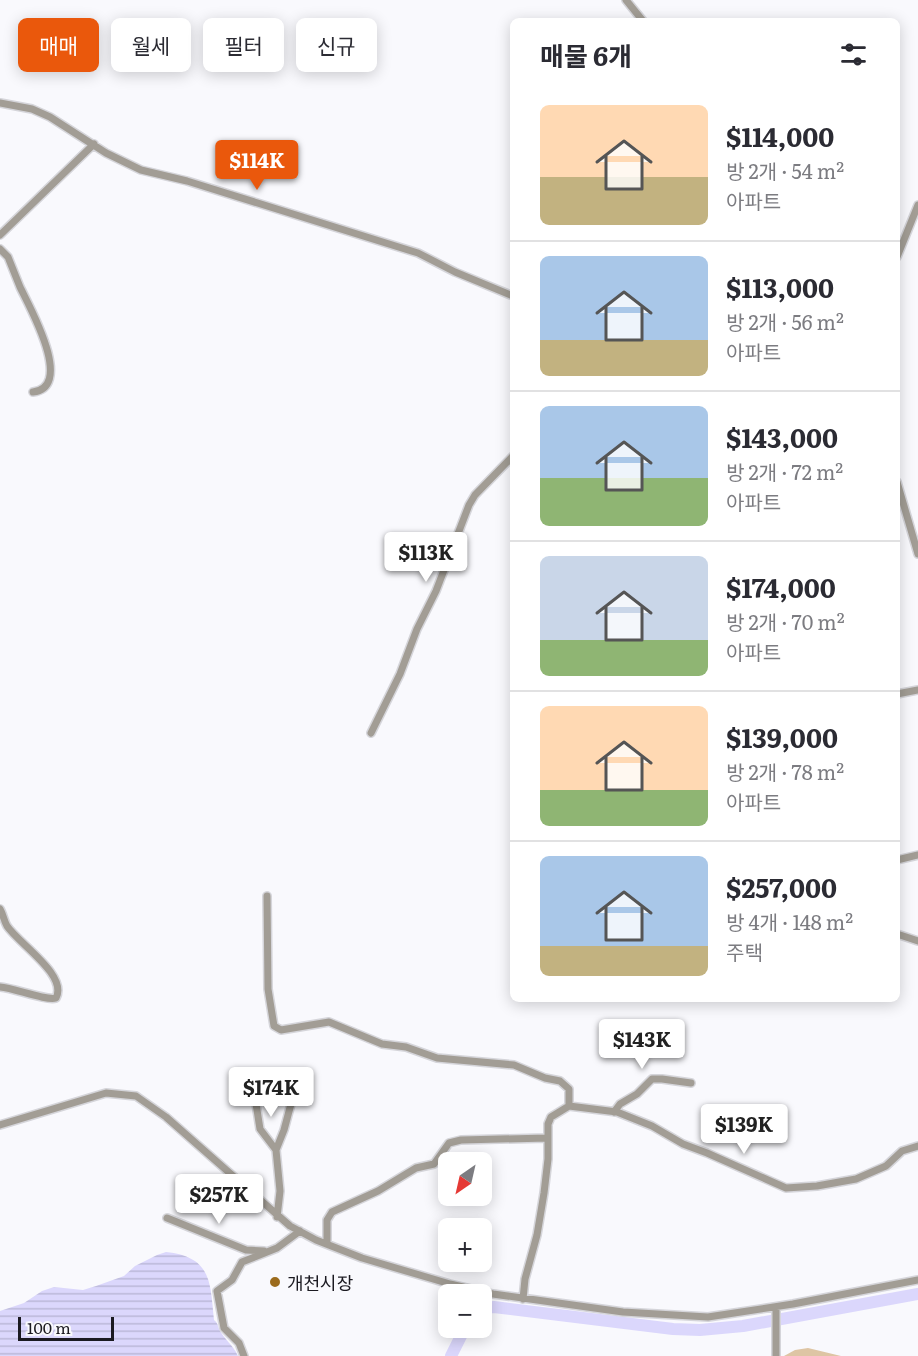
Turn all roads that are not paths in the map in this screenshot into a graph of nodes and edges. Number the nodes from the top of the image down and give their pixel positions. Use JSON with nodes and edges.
{"nodes":[{"id":1,"x":626,"y":0,"type":"edge"},
{"id":2,"x":641,"y":18,"type":"edge"},
{"id":3,"x":0,"y":103,"type":"edge"},
{"id":4,"x":94,"y":144,"type":"junction"},
{"id":5,"x":918,"y":205,"type":"edge"},
{"id":6,"x":0,"y":235,"type":"edge"},
{"id":7,"x":0,"y":249,"type":"edge"},
{"id":8,"x":900,"y":250,"type":"edge"},
{"id":9,"x":510,"y":295,"type":"edge"},
{"id":10,"x":33,"y":392,"type":"dead end"},
{"id":11,"x":510,"y":459,"type":"edge"},
{"id":12,"x":900,"y":492,"type":"edge"},
{"id":13,"x":918,"y":554,"type":"edge"},
{"id":14,"x":918,"y":690,"type":"edge"},
{"id":15,"x":900,"y":693,"type":"edge"},
{"id":16,"x":371,"y":733,"type":"dead end"},
{"id":17,"x":918,"y":855,"type":"edge"},
{"id":18,"x":900,"y":859,"type":"edge"},
{"id":19,"x":267,"y":896,"type":"dead end"},
{"id":20,"x":0,"y":909,"type":"edge"},
{"id":21,"x":900,"y":935,"type":"edge"},
{"id":22,"x":918,"y":941,"type":"edge"},
{"id":23,"x":0,"y":987,"type":"edge"},
{"id":24,"x":299,"y":1074,"type":"dead end"},
{"id":25,"x":691,"y":1083,"type":"dead end"},
{"id":26,"x":254,"y":1091,"type":"dead end"},
{"id":27,"x":569,"y":1106,"type":"junction"},
{"id":28,"x":614,"y":1112,"type":"junction"},
{"id":29,"x":0,"y":1125,"type":"edge"},
{"id":30,"x":547,"y":1138,"type":"junction"},
{"id":31,"x":918,"y":1146,"type":"edge"},
{"id":32,"x":276,"y":1150,"type":"junction"},
{"id":33,"x":277,"y":1216,"type":"junction"},
{"id":34,"x":167,"y":1218,"type":"dead end"},
{"id":35,"x":300,"y":1232,"type":"junction"},
{"id":36,"x":327,"y":1244,"type":"junction"},
{"id":37,"x":267,"y":1251,"type":"junction"},
{"id":38,"x":918,"y":1280,"type":"edge"},
{"id":39,"x":523,"y":1299,"type":"junction"},
{"id":40,"x":776,"y":1310,"type":"junction"},
{"id":41,"x":244,"y":1356,"type":"edge"},
{"id":42,"x":776,"y":1356,"type":"edge"}],
"edges":[{"from":1,"to":2,"type":"street"},
{"from":3,"to":4,"type":"street"},
{"from":4,"to":6,"type":"street"},
{"from":4,"to":9,"type":"street"},
{"from":5,"to":8,"type":"street"},
{"from":7,"to":10,"type":"street"},
{"from":11,"to":16,"type":"street"},
{"from":12,"to":13,"type":"street"},
{"from":14,"to":15,"type":"street"},
{"from":17,"to":18,"type":"street"},
{"from":19,"to":27,"type":"street"},
{"from":20,"to":23,"type":"street"},
{"from":21,"to":22,"type":"street"},
{"from":24,"to":32,"type":"street"},
{"from":25,"to":28,"type":"street"},
{"from":26,"to":32,"type":"street"},
{"from":27,"to":28,"type":"street"},
{"from":27,"to":30,"type":"street"},
{"from":28,"to":31,"type":"street"},
{"from":29,"to":33,"type":"street"},
{"from":30,"to":36,"type":"street"},
{"from":30,"to":39,"type":"street"},
{"from":32,"to":33,"type":"street"},
{"from":33,"to":35,"type":"street"},
{"from":34,"to":37,"type":"street"},
{"from":35,"to":36,"type":"street"},
{"from":35,"to":37,"type":"street"},
{"from":36,"to":39,"type":"street"},
{"from":37,"to":41,"type":"street"},
{"from":38,"to":40,"type":"street"},
{"from":39,"to":40,"type":"street"},
{"from":40,"to":42,"type":"street"}]}
